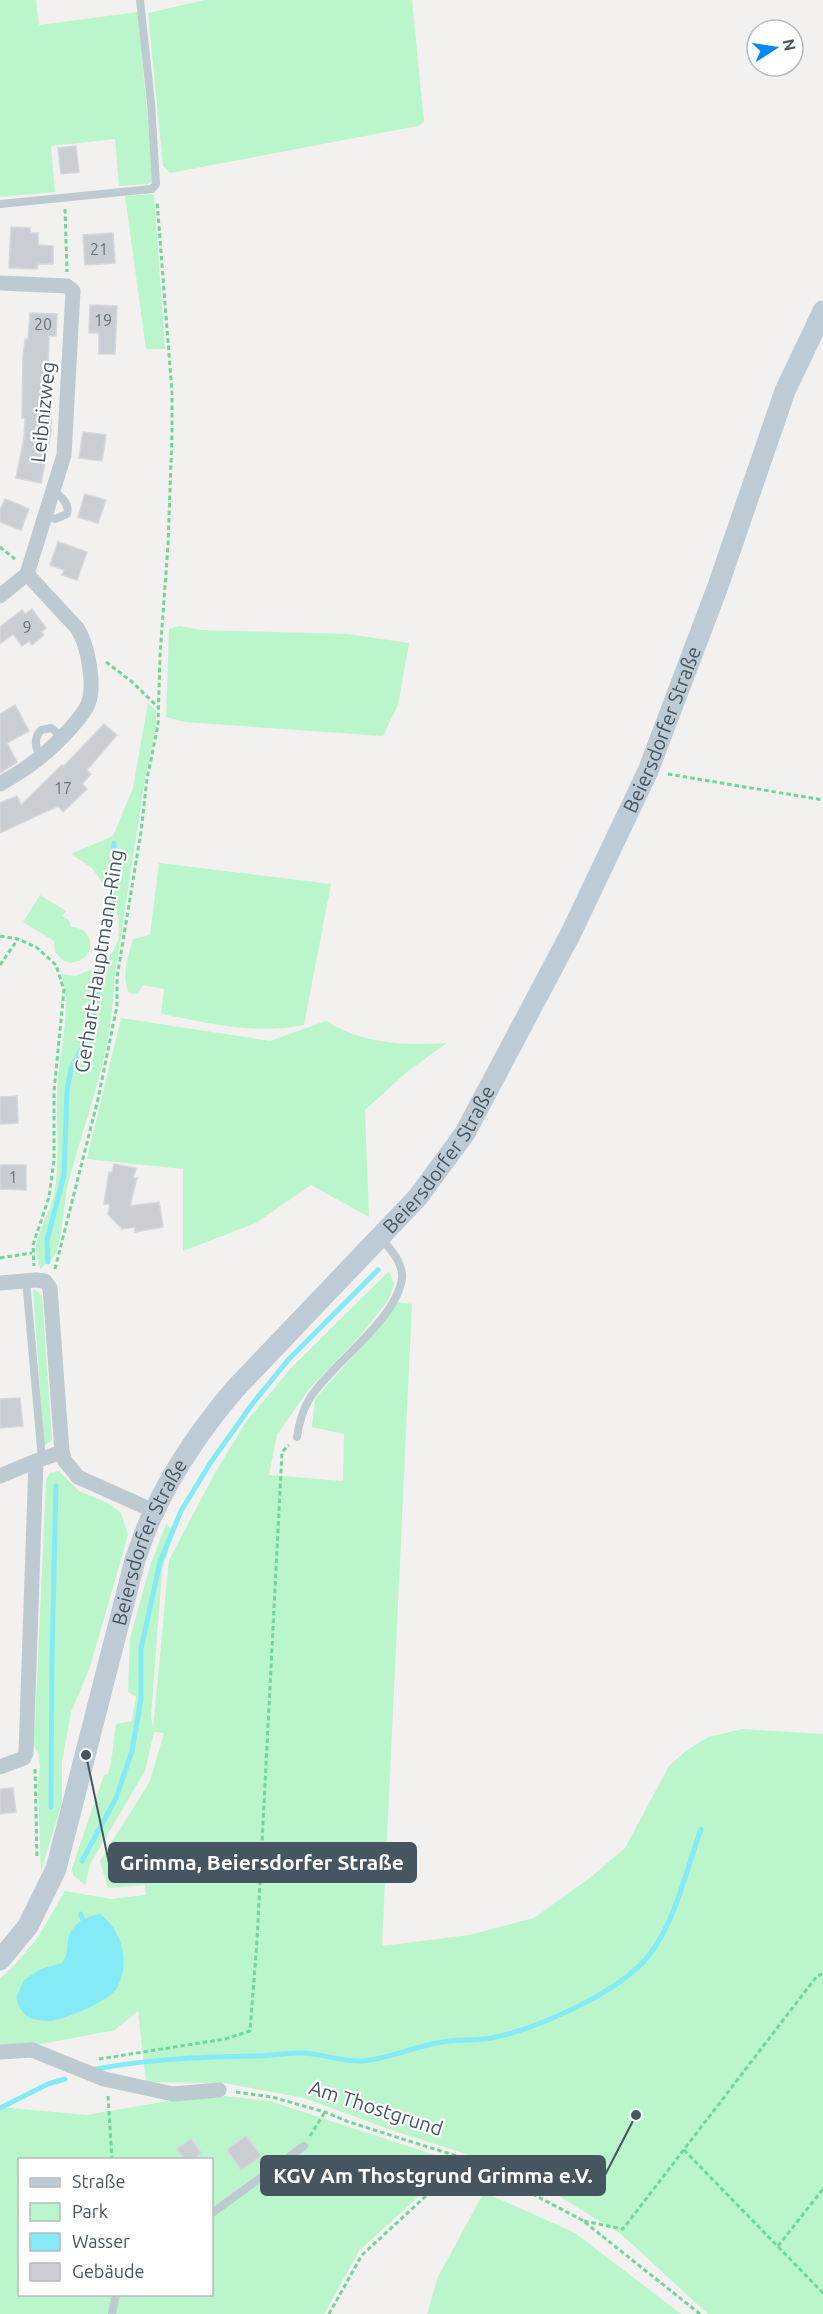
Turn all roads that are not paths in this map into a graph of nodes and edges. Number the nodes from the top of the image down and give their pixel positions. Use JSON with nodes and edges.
{"nodes":[{"id":1,"x":140,"y":0,"type":"edge"},
{"id":2,"x":0,"y":204,"type":"edge"},
{"id":3,"x":0,"y":283,"type":"edge"},
{"id":4,"x":823,"y":311,"type":"edge"},
{"id":5,"x":27,"y":574,"type":"junction"},
{"id":6,"x":0,"y":596,"type":"edge"},
{"id":7,"x":0,"y":784,"type":"edge"},
{"id":8,"x":381,"y":1238,"type":"junction"},
{"id":9,"x":31,"y":1280,"type":"junction"},
{"id":10,"x":0,"y":1283,"type":"edge"},
{"id":11,"x":297,"y":1437,"type":"road end"},
{"id":12,"x":62,"y":1452,"type":"junction"},
{"id":13,"x":39,"y":1460,"type":"junction"},
{"id":14,"x":0,"y":1476,"type":"edge"},
{"id":15,"x":154,"y":1511,"type":"junction"},
{"id":16,"x":0,"y":1767,"type":"edge"},
{"id":17,"x":0,"y":1960,"type":"edge"},
{"id":18,"x":0,"y":2052,"type":"edge"},
{"id":19,"x":219,"y":2090,"type":"road end"},
{"id":20,"x":304,"y":2146,"type":"road end"},
{"id":21,"x":213,"y":2212,"type":"edge"},
{"id":22,"x":116,"y":2296,"type":"edge"},
{"id":23,"x":112,"y":2314,"type":"edge"}],
"edges":[{"from":1,"to":2,"type":"lane"},
{"from":3,"to":5,"type":"street","name":"Leibnizweg"},
{"from":4,"to":8,"type":"street","name":"Beiersdorfer Straße"},
{"from":5,"to":6,"type":"street"},
{"from":5,"to":7,"type":"street"},
{"from":8,"to":11,"type":"lane"},
{"from":8,"to":15,"type":"street","name":"Beiersdorfer Straße"},
{"from":9,"to":10,"type":"street"},
{"from":9,"to":12,"type":"street"},
{"from":9,"to":13,"type":"lane"},
{"from":12,"to":13,"type":"street"},
{"from":12,"to":15,"type":"street"},
{"from":13,"to":14,"type":"street"},
{"from":13,"to":16,"type":"street"},
{"from":15,"to":17,"type":"street","name":"Beiersdorfer Straße"},
{"from":18,"to":19,"type":"street"},
{"from":20,"to":21,"type":"lane"},
{"from":22,"to":23,"type":"lane"}]}
